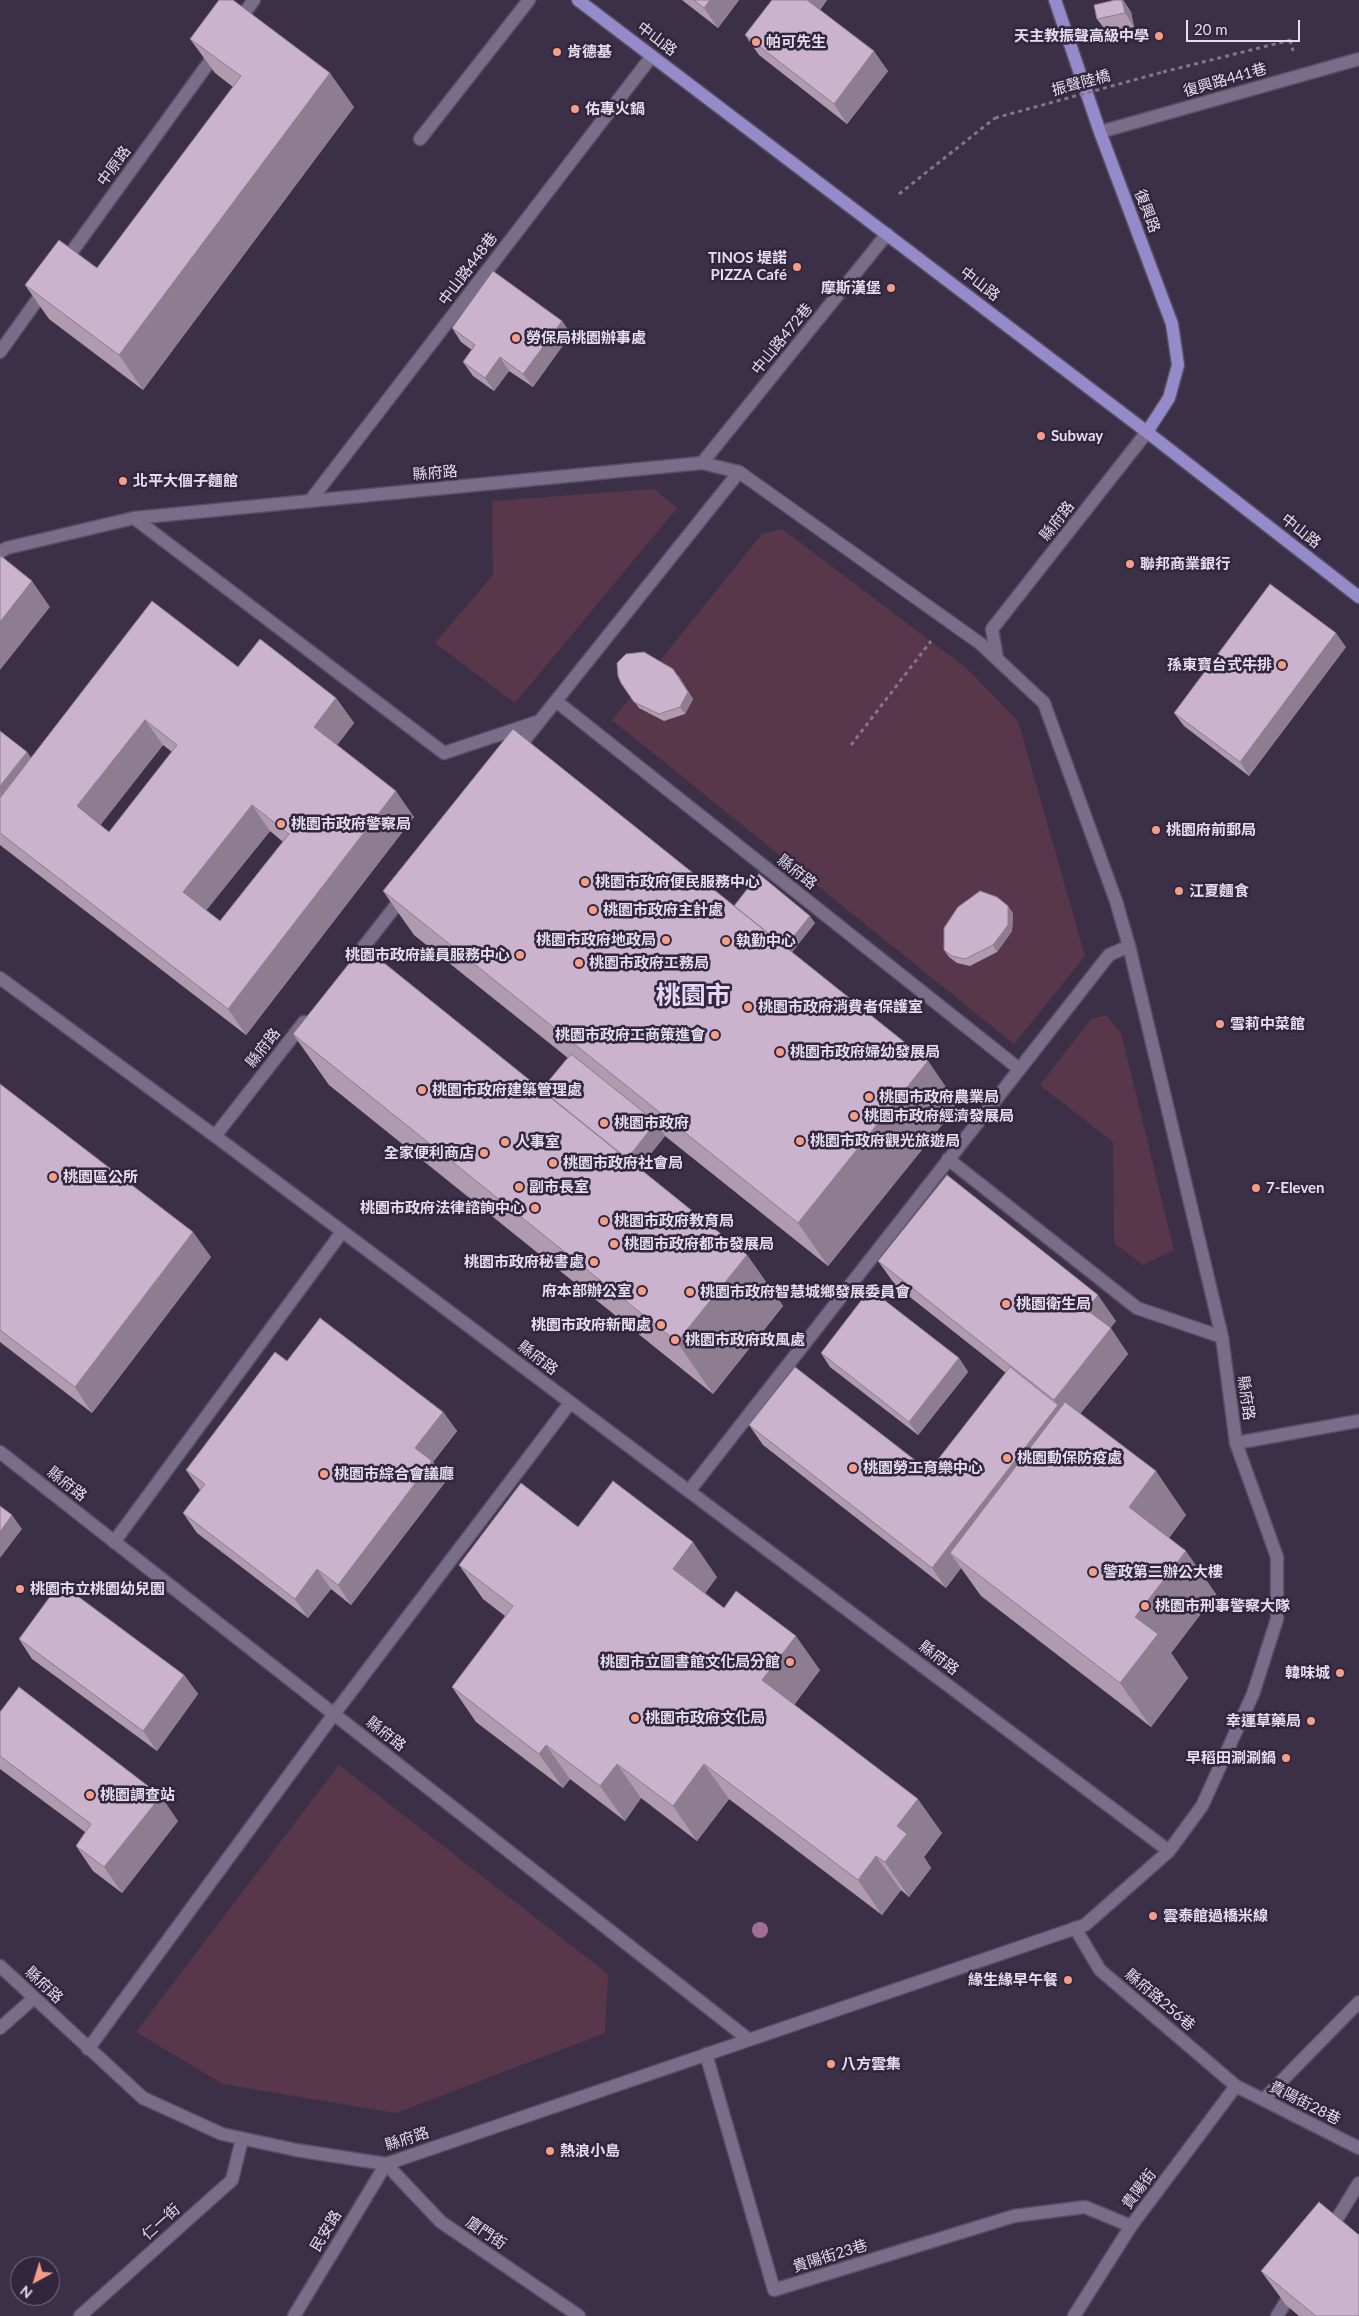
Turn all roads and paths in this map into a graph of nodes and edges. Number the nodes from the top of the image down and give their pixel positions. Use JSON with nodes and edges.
{"nodes":[{"id":1,"x":254,"y":0,"type":"edge"},
{"id":2,"x":529,"y":0,"type":"edge"},
{"id":3,"x":578,"y":0,"type":"edge"},
{"id":4,"x":1054,"y":0,"type":"edge"},
{"id":5,"x":1290,"y":40,"type":"dead end"},
{"id":6,"x":652,"y":56,"type":"junction"},
{"id":7,"x":1359,"y":59,"type":"edge"},
{"id":8,"x":1100,"y":132,"type":"junction"},
{"id":9,"x":420,"y":139,"type":"dead end"},
{"id":10,"x":899,"y":194,"type":"dead end"},
{"id":11,"x":887,"y":234,"type":"junction"},
{"id":12,"x":0,"y":352,"type":"edge"},
{"id":13,"x":1147,"y":432,"type":"junction"},
{"id":14,"x":702,"y":463,"type":"junction"},
{"id":15,"x":739,"y":472,"type":"junction"},
{"id":16,"x":310,"y":502,"type":"junction"},
{"id":17,"x":134,"y":518,"type":"junction"},
{"id":18,"x":0,"y":552,"type":"edge"},
{"id":19,"x":1359,"y":597,"type":"edge"},
{"id":20,"x":962,"y":630,"type":"junction"},
{"id":21,"x":992,"y":630,"type":"junction"},
{"id":22,"x":936,"y":635,"type":"dead end"},
{"id":23,"x":997,"y":659,"type":"junction"},
{"id":24,"x":556,"y":701,"type":"junction"},
{"id":25,"x":540,"y":721,"type":"junction"},
{"id":26,"x":851,"y":744,"type":"dead end"},
{"id":27,"x":509,"y":760,"type":"edge"},
{"id":28,"x":411,"y":885,"type":"edge"},
{"id":29,"x":1129,"y":946,"type":"junction"},
{"id":30,"x":344,"y":971,"type":"edge"},
{"id":31,"x":0,"y":978,"type":"edge"},
{"id":32,"x":313,"y":1011,"type":"edge"},
{"id":33,"x":1018,"y":1068,"type":"junction"},
{"id":34,"x":215,"y":1136,"type":"junction"},
{"id":35,"x":948,"y":1159,"type":"junction"},
{"id":36,"x":342,"y":1232,"type":"junction"},
{"id":37,"x":1222,"y":1337,"type":"junction"},
{"id":38,"x":570,"y":1402,"type":"junction"},
{"id":39,"x":1359,"y":1421,"type":"edge"},
{"id":40,"x":1236,"y":1443,"type":"junction"},
{"id":41,"x":0,"y":1452,"type":"edge"},
{"id":42,"x":688,"y":1491,"type":"junction"},
{"id":43,"x":114,"y":1542,"type":"junction"},
{"id":44,"x":334,"y":1714,"type":"junction"},
{"id":45,"x":1169,"y":1851,"type":"junction"},
{"id":46,"x":1075,"y":1928,"type":"junction"},
{"id":47,"x":0,"y":1966,"type":"edge"},
{"id":48,"x":34,"y":1998,"type":"junction"},
{"id":49,"x":1359,"y":2002,"type":"edge"},
{"id":50,"x":0,"y":2028,"type":"edge"},
{"id":51,"x":748,"y":2039,"type":"junction"},
{"id":52,"x":88,"y":2049,"type":"junction"},
{"id":53,"x":706,"y":2054,"type":"junction"},
{"id":54,"x":1236,"y":2086,"type":"junction"},
{"id":55,"x":1263,"y":2100,"type":"junction"},
{"id":56,"x":242,"y":2139,"type":"junction"},
{"id":57,"x":1359,"y":2148,"type":"edge"},
{"id":58,"x":386,"y":2164,"type":"junction"},
{"id":59,"x":1359,"y":2182,"type":"edge"},
{"id":60,"x":1131,"y":2226,"type":"junction"},
{"id":61,"x":1323,"y":2241,"type":"edge"},
{"id":62,"x":1303,"y":2274,"type":"edge"},
{"id":63,"x":298,"y":2315,"type":"edge"},
{"id":64,"x":80,"y":2316,"type":"edge"},
{"id":65,"x":579,"y":2316,"type":"edge"},
{"id":66,"x":1074,"y":2316,"type":"edge"},
{"id":67,"x":1277,"y":2316,"type":"edge"}],
"edges":[{"from":1,"to":12,"type":"street","name":"中原路"},
{"from":2,"to":9,"type":"street"},
{"from":3,"to":6,"type":"main road","name":"中山路"},
{"from":4,"to":8,"type":"main road","name":"復興路"},
{"from":5,"to":10,"type":"path","name":"振聲陸橋","bridge":true},
{"from":6,"to":11,"type":"main road","name":"中山路"},
{"from":6,"to":16,"type":"street","name":"中山路448巷"},
{"from":7,"to":8,"type":"street","name":"復興路441巷"},
{"from":8,"to":13,"type":"main road","name":"復興路"},
{"from":11,"to":13,"type":"main road","name":"中山路"},
{"from":11,"to":14,"type":"street","name":"中山路472巷"},
{"from":13,"to":19,"type":"main road","name":"中山路"},
{"from":13,"to":21,"type":"street","name":"縣府路"},
{"from":14,"to":15,"type":"street","name":"縣府路"},
{"from":14,"to":16,"type":"street","name":"縣府路"},
{"from":15,"to":20,"type":"street","name":"縣府路"},
{"from":15,"to":24,"type":"street"},
{"from":16,"to":17,"type":"street","name":"縣府路"},
{"from":17,"to":18,"type":"street","name":"縣府路"},
{"from":17,"to":25,"type":"street"},
{"from":20,"to":21,"type":"street"},
{"from":20,"to":23,"type":"street","name":"縣府路"},
{"from":21,"to":23,"type":"street"},
{"from":22,"to":26,"type":"path"},
{"from":23,"to":29,"type":"street","name":"縣府路"},
{"from":24,"to":25,"type":"street"},
{"from":24,"to":33,"type":"street","name":"縣府路"},
{"from":25,"to":27,"type":"street"},
{"from":28,"to":30,"type":"street"},
{"from":29,"to":33,"type":"street"},
{"from":29,"to":37,"type":"street","name":"縣府路"},
{"from":31,"to":34,"type":"street","name":"縣府路"},
{"from":32,"to":34,"type":"street","name":"縣府路"},
{"from":33,"to":35,"type":"street"},
{"from":34,"to":36,"type":"street","name":"縣府路"},
{"from":35,"to":37,"type":"street"},
{"from":35,"to":42,"type":"street"},
{"from":36,"to":38,"type":"street","name":"縣府路"},
{"from":36,"to":43,"type":"street"},
{"from":37,"to":40,"type":"street","name":"縣府路"},
{"from":38,"to":42,"type":"street","name":"縣府路"},
{"from":38,"to":44,"type":"street"},
{"from":39,"to":40,"type":"street"},
{"from":40,"to":45,"type":"street","name":"縣府路"},
{"from":41,"to":43,"type":"street","name":"縣府路"},
{"from":42,"to":45,"type":"street","name":"縣府路"},
{"from":43,"to":44,"type":"street","name":"縣府路"},
{"from":44,"to":51,"type":"street","name":"縣府路"},
{"from":44,"to":52,"type":"street"},
{"from":45,"to":46,"type":"street","name":"縣府路"},
{"from":46,"to":51,"type":"street","name":"縣府路"},
{"from":46,"to":54,"type":"street","name":"縣府路256巷"},
{"from":47,"to":48,"type":"street","name":"縣府路"},
{"from":48,"to":50,"type":"street"},
{"from":48,"to":52,"type":"street","name":"縣府路"},
{"from":49,"to":55,"type":"street"},
{"from":51,"to":53,"type":"street","name":"縣府路"},
{"from":52,"to":56,"type":"street","name":"縣府路"},
{"from":53,"to":58,"type":"street","name":"縣府路"},
{"from":53,"to":60,"type":"street","name":"貴陽街23巷"},
{"from":54,"to":55,"type":"street","name":"貴陽街28巷"},
{"from":54,"to":60,"type":"street","name":"貴陽街"},
{"from":55,"to":57,"type":"street","name":"貴陽街28巷"},
{"from":56,"to":58,"type":"street","name":"縣府路"},
{"from":56,"to":64,"type":"street","name":"仁一街"},
{"from":58,"to":63,"type":"street","name":"民安路"},
{"from":58,"to":65,"type":"street","name":"廈門街"},
{"from":59,"to":61,"type":"street"},
{"from":60,"to":66,"type":"street","name":"貴陽街"},
{"from":62,"to":67,"type":"street"}]}
